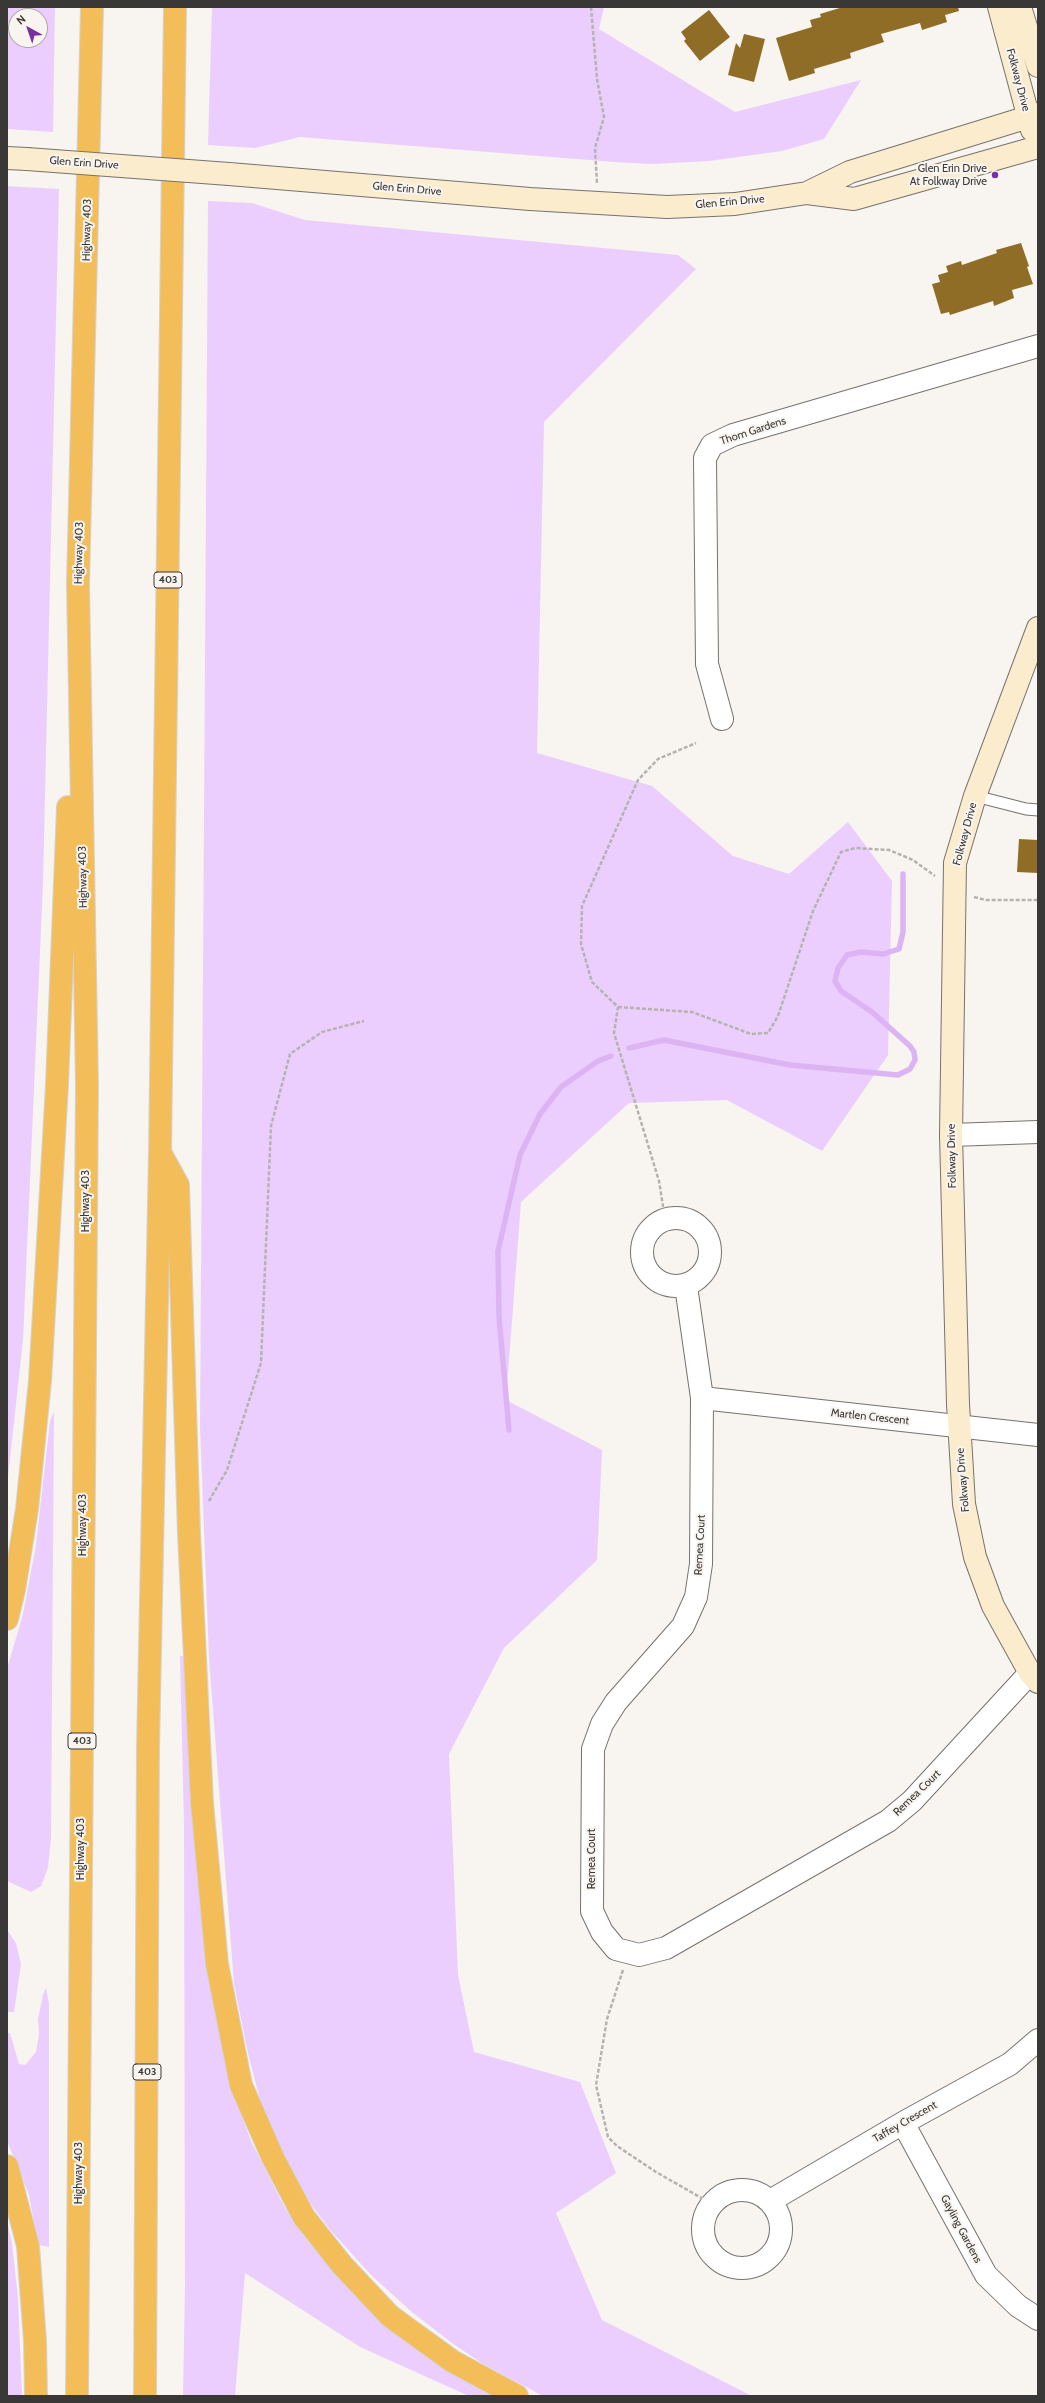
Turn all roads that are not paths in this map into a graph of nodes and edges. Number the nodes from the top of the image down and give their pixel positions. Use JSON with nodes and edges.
{"nodes":[{"id":1,"x":92,"y":7,"type":"edge"},
{"id":2,"x":175,"y":7,"type":"edge"},
{"id":3,"x":999,"y":7,"type":"edge"},
{"id":4,"x":1020,"y":7,"type":"edge"},
{"id":5,"x":1038,"y":66,"type":"edge"},
{"id":6,"x":1033,"y":115,"type":"edge"},
{"id":7,"x":1037,"y":149,"type":"edge"},
{"id":8,"x":7,"y":158,"type":"edge"},
{"id":9,"x":807,"y":194,"type":"junction"},
{"id":10,"x":1038,"y":346,"type":"edge"},
{"id":11,"x":78,"y":584,"type":"junction"},
{"id":12,"x":1038,"y":628,"type":"edge"},
{"id":13,"x":722,"y":719,"type":"dead end"},
{"id":14,"x":975,"y":796,"type":"junction"},
{"id":15,"x":1038,"y":810,"type":"edge"},
{"id":16,"x":1038,"y":1132,"type":"edge"},
{"id":17,"x":951,"y":1135,"type":"junction"},
{"id":18,"x":160,"y":1153,"type":"junction"},
{"id":19,"x":686,"y":1286,"type":"junction"},
{"id":20,"x":702,"y":1398,"type":"junction"},
{"id":21,"x":959,"y":1427,"type":"junction"},
{"id":22,"x":1038,"y":1435,"type":"edge"},
{"id":23,"x":7,"y":1619,"type":"edge"},
{"id":24,"x":1034,"y":1678,"type":"edge"},
{"id":25,"x":1038,"y":2040,"type":"edge"},
{"id":26,"x":903,"y":2122,"type":"junction"},
{"id":27,"x":7,"y":2166,"type":"edge"},
{"id":28,"x":770,"y":2200,"type":"junction"},
{"id":29,"x":1038,"y":2319,"type":"edge"},
{"id":30,"x":36,"y":2396,"type":"edge"},
{"id":31,"x":77,"y":2396,"type":"edge"},
{"id":32,"x":145,"y":2396,"type":"edge"},
{"id":33,"x":517,"y":2396,"type":"edge"}],
"edges":[{"from":1,"to":11,"type":"highway","name":"Highway 403","number":"403"},
{"from":2,"to":18,"type":"highway","number":"403"},
{"from":3,"to":6,"type":"street","name":"Folkway Drive"},
{"from":4,"to":5,"type":"street","name":"Folkway Drive"},
{"from":6,"to":7,"type":"street","name":"Folkway Drive"},
{"from":6,"to":9,"type":"street","name":"Glen Erin Drive"},
{"from":7,"to":9,"type":"street","name":"Glen Erin Drive"},
{"from":8,"to":9,"type":"street","name":"Glen Erin Drive","bridge":true},
{"from":10,"to":13,"type":"street","name":"Thom Gardens"},
{"from":11,"to":23,"type":"highway"},
{"from":11,"to":31,"type":"highway","name":"Highway 403","number":"403"},
{"from":12,"to":14,"type":"street","name":"Folkway Drive"},
{"from":14,"to":15,"type":"lane"},
{"from":14,"to":17,"type":"street","name":"Folkway Drive"},
{"from":16,"to":17,"type":"street"},
{"from":17,"to":21,"type":"street","name":"Folkway Drive"},
{"from":18,"to":32,"type":"highway","number":"403"},
{"from":18,"to":33,"type":"highway"},
{"from":19,"to":19,"type":"street"},
{"from":19,"to":20,"type":"street","name":"Remea Court"},
{"from":20,"to":21,"type":"street","name":"Martlen Crescent"},
{"from":20,"to":24,"type":"street","name":"Remea Court"},
{"from":21,"to":22,"type":"street","name":"Martlen Crescent"},
{"from":21,"to":24,"type":"street","name":"Folkway Drive"},
{"from":25,"to":26,"type":"street","name":"Taffey Crescent"},
{"from":26,"to":28,"type":"street","name":"Taffey Crescent"},
{"from":26,"to":29,"type":"street","name":"Gayling Gardens"},
{"from":27,"to":30,"type":"highway"},
{"from":28,"to":28,"type":"street"}]}
